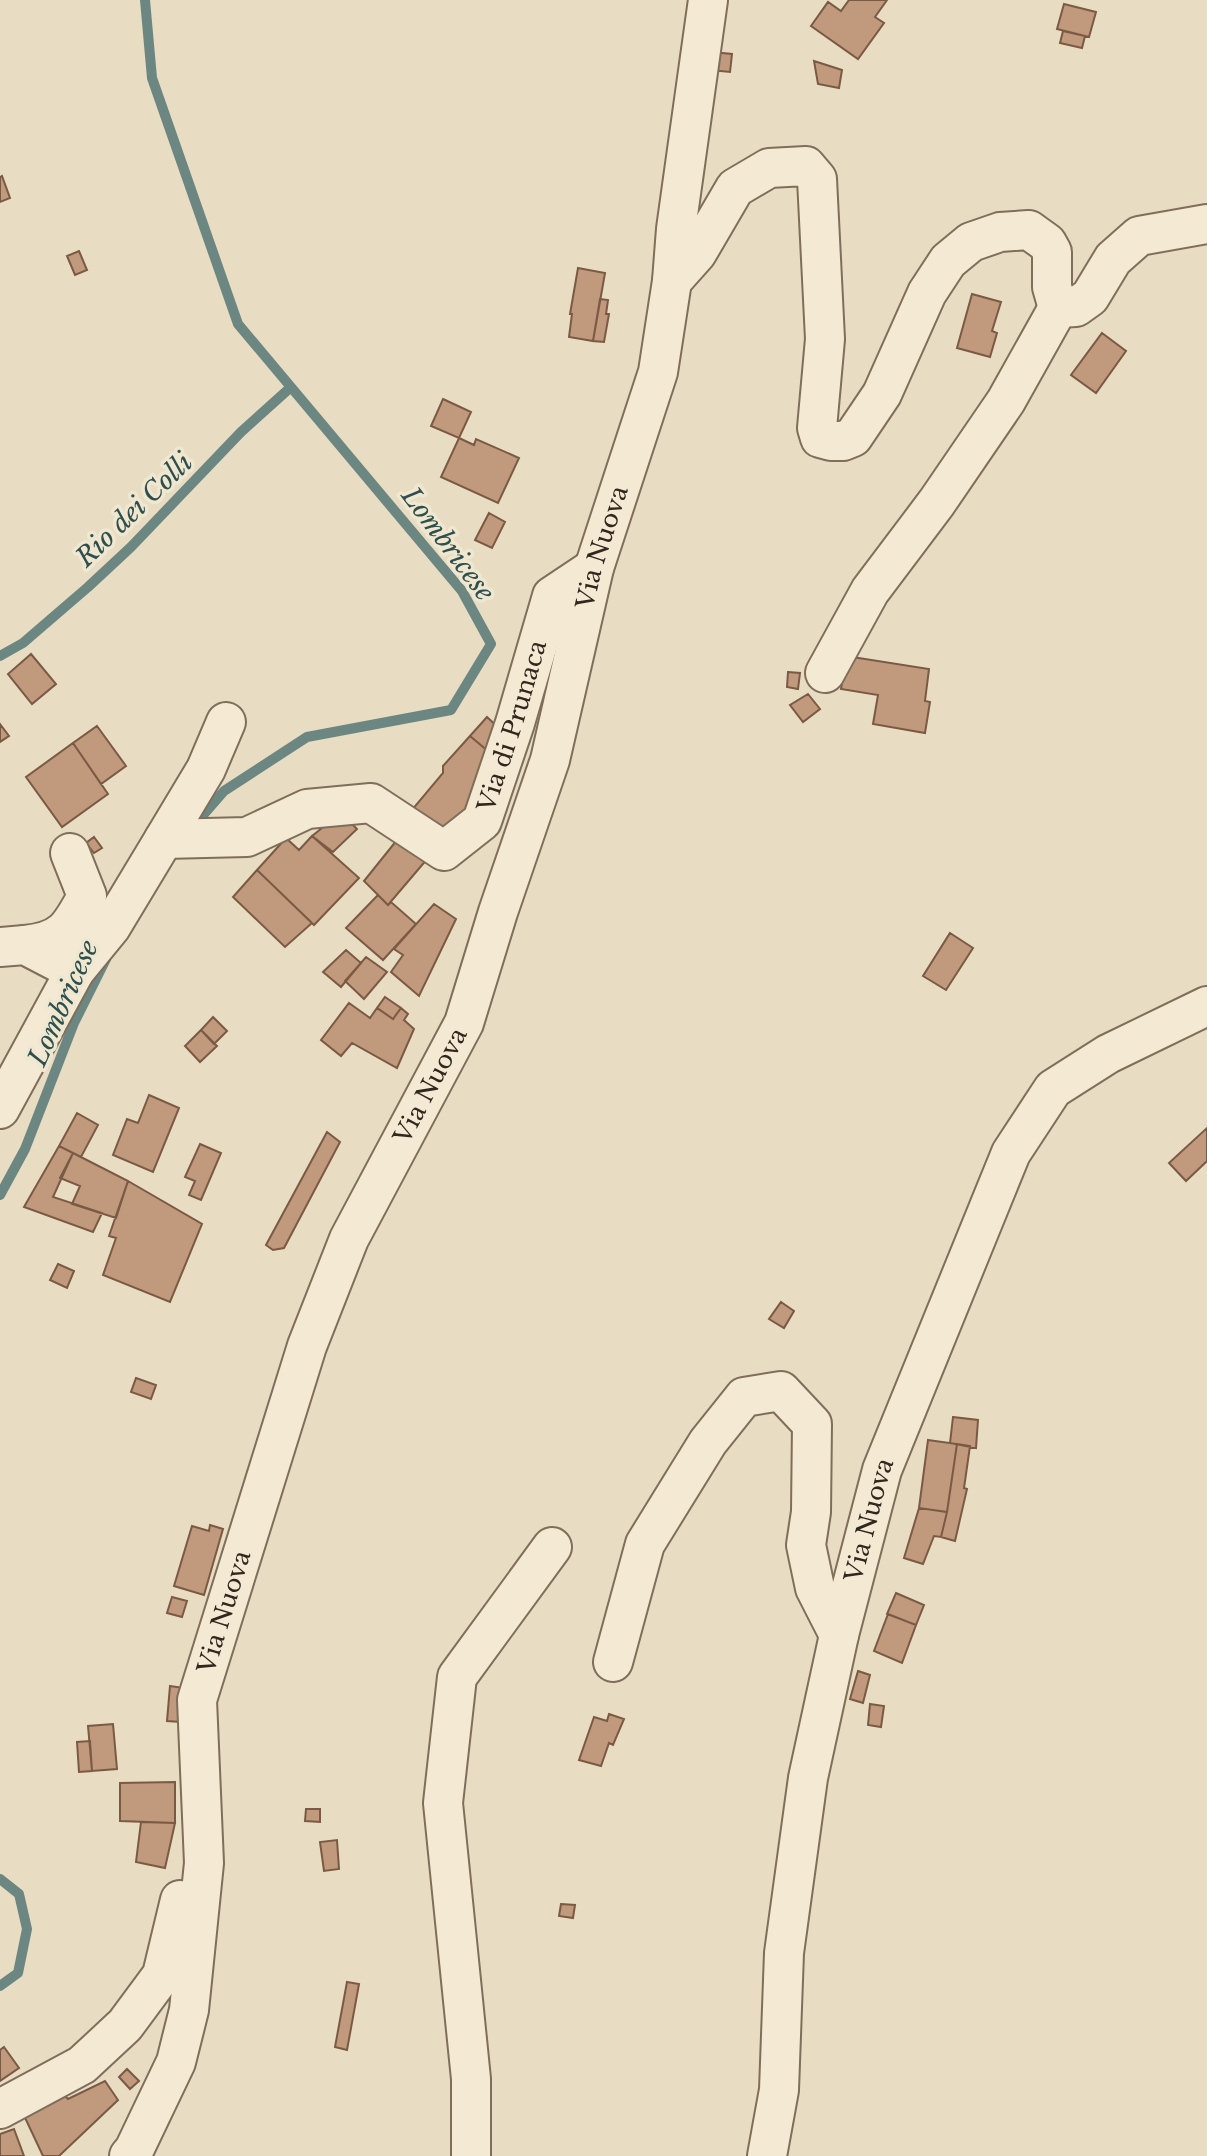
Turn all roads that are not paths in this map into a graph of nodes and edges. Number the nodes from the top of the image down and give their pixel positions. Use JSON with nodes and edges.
{"nodes":[{"id":1,"x":708,"y":0,"type":"edge"},
{"id":2,"x":1207,"y":224,"type":"edge"},
{"id":3,"x":672,"y":281,"type":"junction"},
{"id":4,"x":1058,"y":308,"type":"junction"},
{"id":5,"x":594,"y":568,"type":"junction"},
{"id":6,"x":825,"y":673,"type":"dead end"},
{"id":7,"x":226,"y":722,"type":"dead end"},
{"id":8,"x":164,"y":839,"type":"junction"},
{"id":9,"x":70,"y":853,"type":"dead end"},
{"id":10,"x":13,"y":946,"type":"edge"},
{"id":11,"x":75,"y":971,"type":"junction"},
{"id":12,"x":1207,"y":1006,"type":"edge"},
{"id":13,"x":0,"y":1109,"type":"edge"},
{"id":14,"x":552,"y":1547,"type":"dead end"},
{"id":15,"x":839,"y":1635,"type":"junction"},
{"id":16,"x":613,"y":1662,"type":"dead end"},
{"id":17,"x":204,"y":1863,"type":"junction"},
{"id":18,"x":0,"y":2109,"type":"edge"},
{"id":19,"x":129,"y":2156,"type":"edge"},
{"id":20,"x":471,"y":2156,"type":"edge"},
{"id":21,"x":767,"y":2156,"type":"edge"}],
"edges":[{"from":1,"to":3,"type":"street","name":"Via Nuova"},
{"from":2,"to":4,"type":"street"},
{"from":3,"to":4,"type":"street"},
{"from":3,"to":5,"type":"street","name":"Via Nuova"},
{"from":4,"to":6,"type":"street"},
{"from":5,"to":8,"type":"street","name":"Via di Prunaca"},
{"from":5,"to":17,"type":"street","name":"Via Nuova"},
{"from":7,"to":8,"type":"street"},
{"from":8,"to":11,"type":"street"},
{"from":9,"to":10,"type":"street"},
{"from":10,"to":11,"type":"street"},
{"from":11,"to":13,"type":"street"},
{"from":12,"to":15,"type":"street","name":"Via Nuova"},
{"from":14,"to":20,"type":"street"},
{"from":15,"to":16,"type":"street"},
{"from":15,"to":21,"type":"street","name":"Via Nuova"},
{"from":17,"to":18,"type":"street"},
{"from":17,"to":19,"type":"street","name":"Via Nuova"}]}
